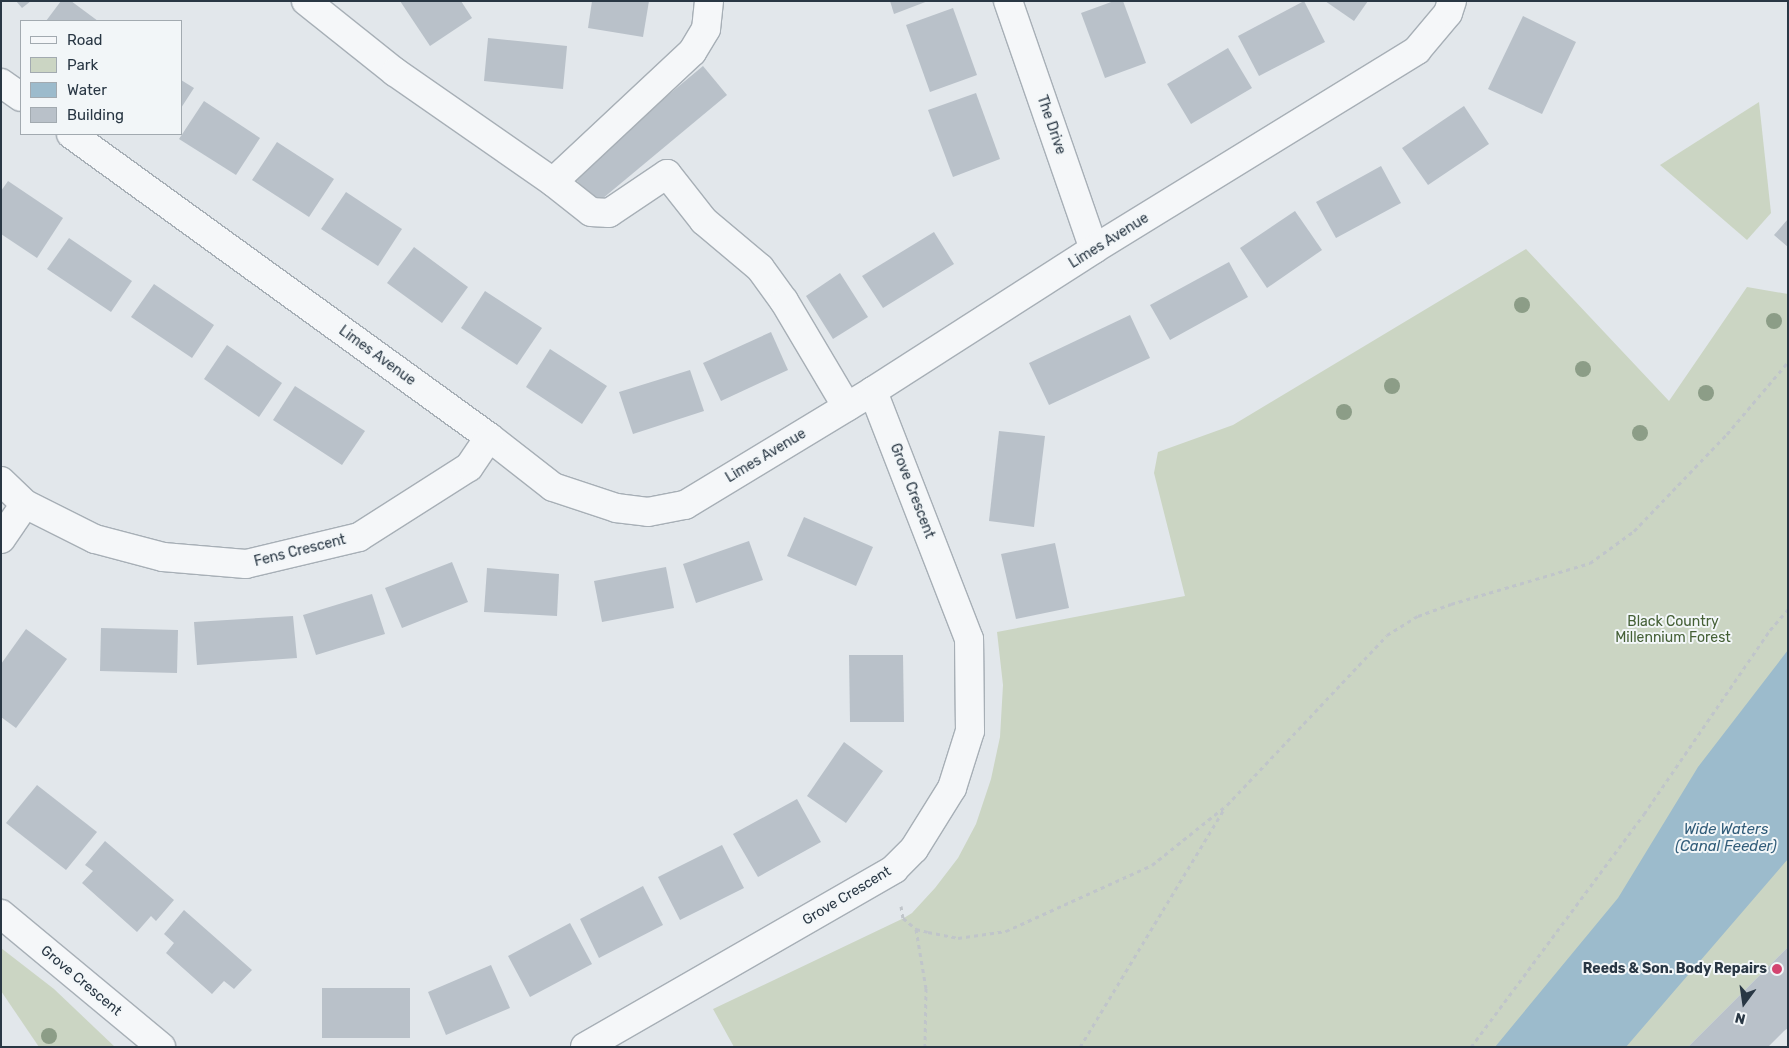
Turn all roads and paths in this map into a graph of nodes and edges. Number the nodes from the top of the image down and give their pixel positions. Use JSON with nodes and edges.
{"nodes":[{"id":1,"x":306,"y":1,"type":"edge"},
{"id":2,"x":709,"y":1,"type":"edge"},
{"id":3,"x":1008,"y":1,"type":"edge"},
{"id":4,"x":1452,"y":1,"type":"edge"},
{"id":5,"x":1,"y":83,"type":"edge"},
{"id":6,"x":20,"y":97,"type":"edge"},
{"id":7,"x":72,"y":135,"type":"edge"},
{"id":8,"x":553,"y":182,"type":"junction"},
{"id":9,"x":1094,"y":249,"type":"junction"},
{"id":10,"x":1788,"y":362,"type":"edge"},
{"id":11,"x":873,"y":391,"type":"junction"},
{"id":12,"x":847,"y":407,"type":"junction"},
{"id":13,"x":489,"y":437,"type":"junction"},
{"id":14,"x":1,"y":481,"type":"edge"},
{"id":15,"x":25,"y":504,"type":"junction"},
{"id":16,"x":1,"y":539,"type":"edge"},
{"id":17,"x":1788,"y":609,"type":"edge"},
{"id":18,"x":1227,"y":805,"type":"junction"},
{"id":19,"x":894,"y":869,"type":"junction"},
{"id":20,"x":1,"y":914,"type":"edge"},
{"id":21,"x":916,"y":928,"type":"junction"},
{"id":22,"x":161,"y":1047,"type":"edge"},
{"id":23,"x":585,"y":1047,"type":"edge"},
{"id":24,"x":925,"y":1047,"type":"edge"},
{"id":25,"x":1080,"y":1047,"type":"edge"},
{"id":26,"x":1471,"y":1047,"type":"edge"}],
"edges":[{"from":1,"to":8,"type":"street"},
{"from":2,"to":8,"type":"street"},
{"from":3,"to":9,"type":"street","name":"The Drive"},
{"from":4,"to":9,"type":"street","name":"Limes Avenue"},
{"from":5,"to":6,"type":"street"},
{"from":7,"to":13,"type":"street","name":"Limes Avenue"},
{"from":8,"to":12,"type":"street"},
{"from":9,"to":11,"type":"street","name":"Limes Avenue"},
{"from":10,"to":18,"type":"path"},
{"from":11,"to":12,"type":"street","name":"Limes Avenue"},
{"from":11,"to":19,"type":"street","name":"Grove Crescent"},
{"from":12,"to":13,"type":"street","name":"Limes Avenue"},
{"from":13,"to":15,"type":"street","name":"Fens Crescent"},
{"from":14,"to":15,"type":"street","name":"Fens Crescent"},
{"from":15,"to":16,"type":"street"},
{"from":17,"to":26,"type":"path"},
{"from":18,"to":21,"type":"path"},
{"from":18,"to":25,"type":"path"},
{"from":19,"to":21,"type":"path"},
{"from":19,"to":23,"type":"street","name":"Grove Crescent"},
{"from":20,"to":22,"type":"street","name":"Grove Crescent"},
{"from":21,"to":24,"type":"path"}]}
